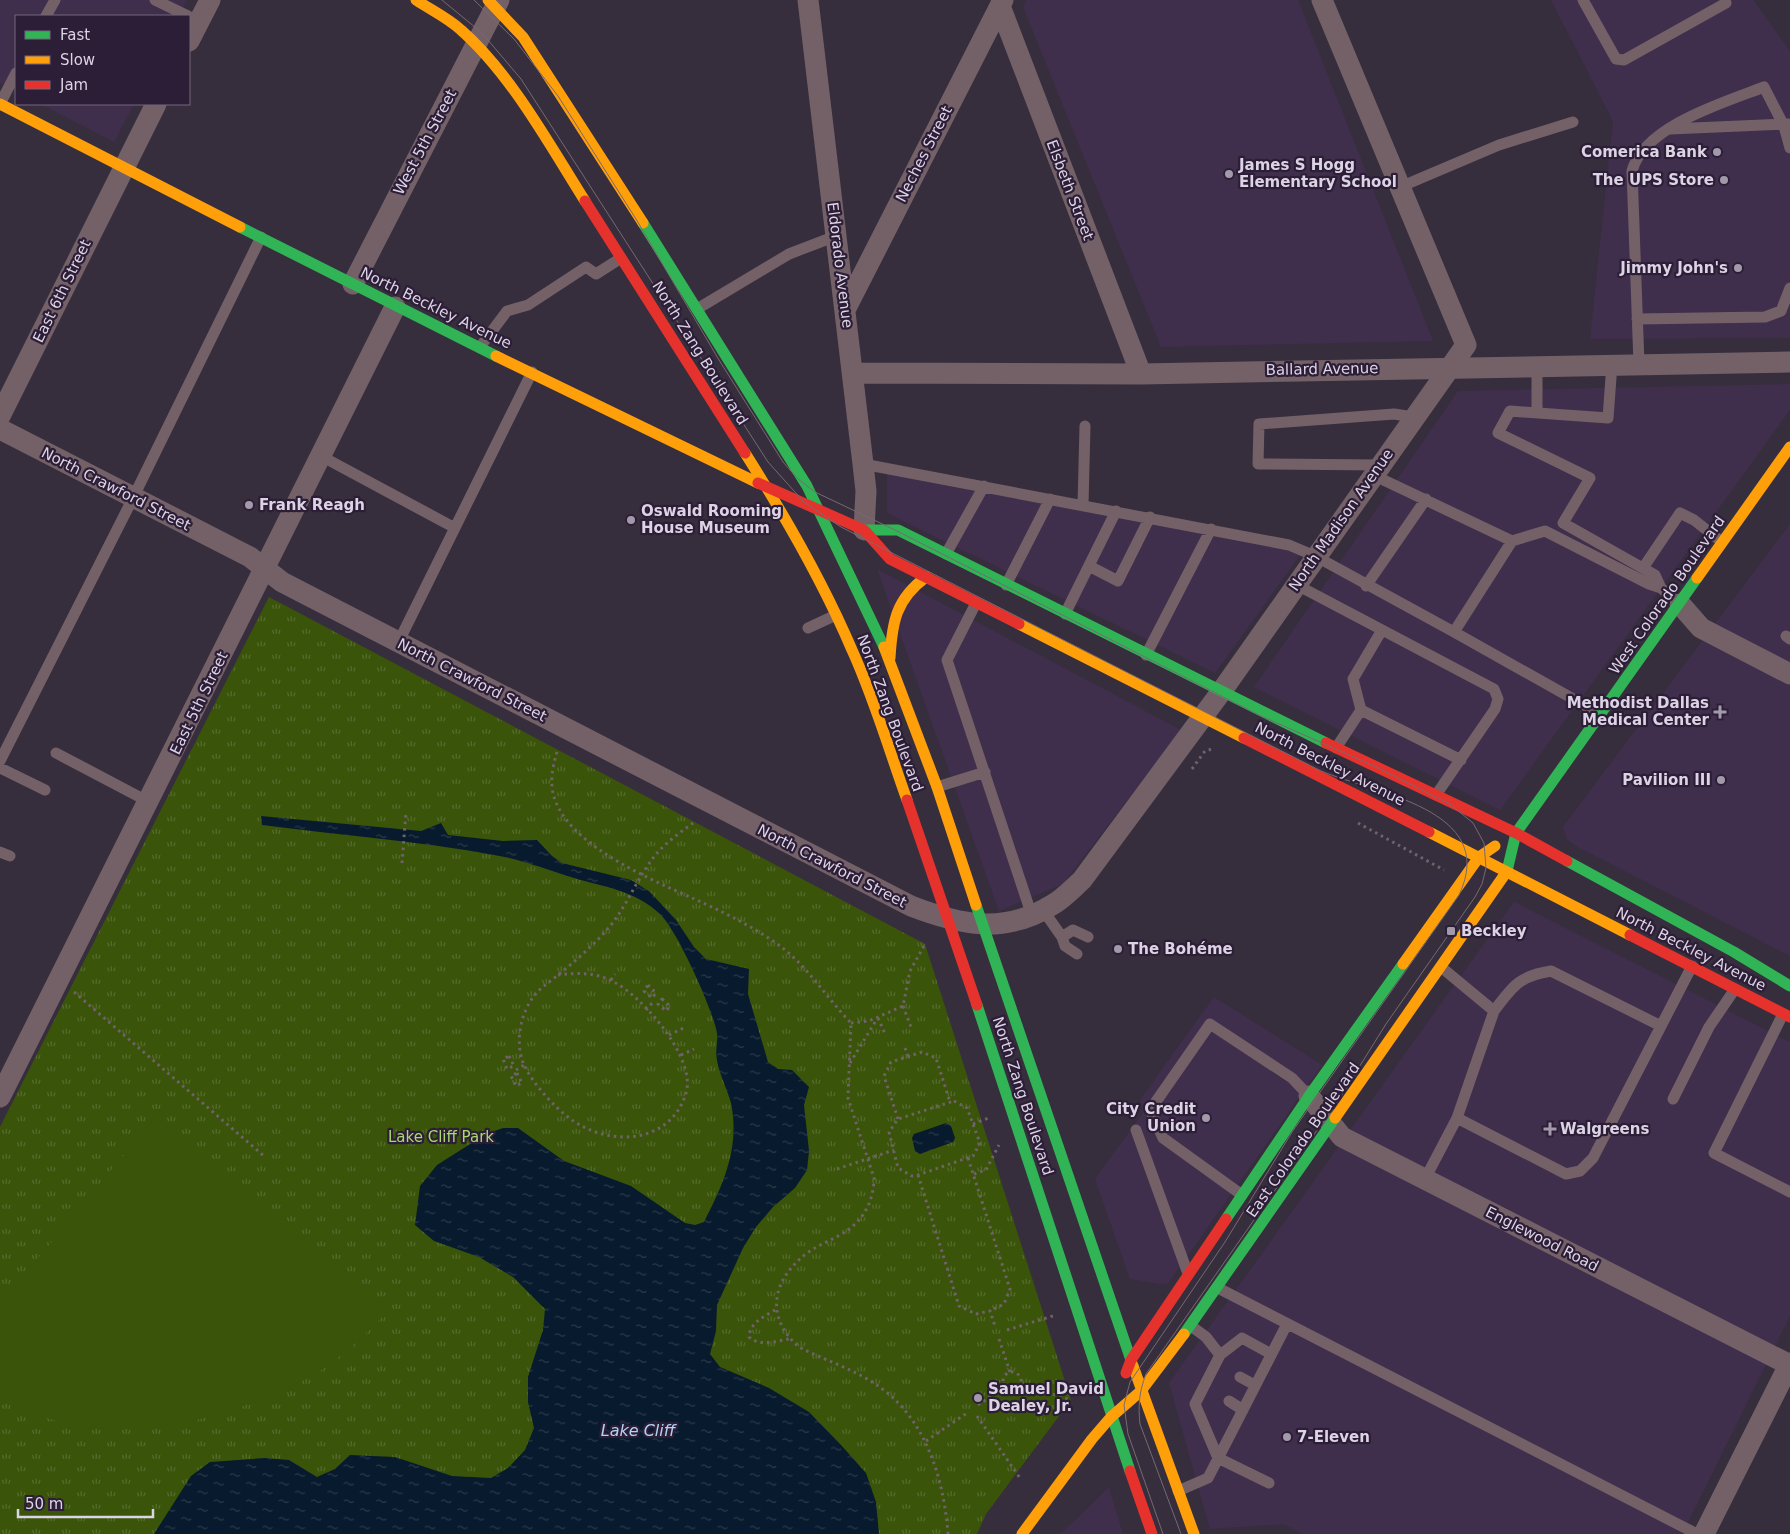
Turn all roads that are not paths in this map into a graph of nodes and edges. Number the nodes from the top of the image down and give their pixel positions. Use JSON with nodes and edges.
{"nodes":[{"id":1,"x":56,"y":0,"type":"edge"},
{"id":2,"x":155,"y":0,"type":"edge"},
{"id":3,"x":210,"y":0,"type":"edge"},
{"id":4,"x":416,"y":0,"type":"edge"},
{"id":5,"x":808,"y":0,"type":"edge"},
{"id":6,"x":1322,"y":0,"type":"edge"},
{"id":7,"x":1583,"y":0,"type":"edge"},
{"id":8,"x":1727,"y":1,"type":"edge"},
{"id":9,"x":495,"y":2,"type":"edge"},
{"id":10,"x":1001,"y":3,"type":"edge"},
{"id":11,"x":47,"y":15,"type":"edge"},
{"id":12,"x":186,"y":15,"type":"edge"},
{"id":13,"x":192,"y":18,"type":"edge"},
{"id":14,"x":190,"y":33,"type":"edge"},
{"id":15,"x":476,"y":44,"type":"junction"},
{"id":16,"x":15,"y":75,"type":"edge"},
{"id":17,"x":0,"y":104,"type":"edge"},
{"id":18,"x":155,"y":105,"type":"edge"},
{"id":19,"x":1573,"y":122,"type":"dead end"},
{"id":20,"x":1787,"y":125,"type":"edge"},
{"id":21,"x":1669,"y":129,"type":"junction"},
{"id":22,"x":1790,"y":148,"type":"edge"},
{"id":23,"x":124,"y":166,"type":"junction"},
{"id":24,"x":1400,"y":187,"type":"junction"},
{"id":25,"x":836,"y":236,"type":"junction"},
{"id":26,"x":261,"y":237,"type":"junction"},
{"id":27,"x":621,"y":258,"type":"junction"},
{"id":28,"x":353,"y":284,"type":"junction"},
{"id":29,"x":1790,"y":288,"type":"edge"},
{"id":30,"x":395,"y":307,"type":"junction"},
{"id":31,"x":846,"y":308,"type":"junction"},
{"id":32,"x":697,"y":309,"type":"junction"},
{"id":33,"x":1637,"y":319,"type":"junction"},
{"id":34,"x":480,"y":348,"type":"junction"},
{"id":35,"x":1790,"y":362,"type":"edge"},
{"id":36,"x":1612,"y":364,"type":"junction"},
{"id":37,"x":1639,"y":364,"type":"junction"},
{"id":38,"x":1537,"y":366,"type":"junction"},
{"id":39,"x":1451,"y":367,"type":"junction"},
{"id":40,"x":532,"y":372,"type":"junction"},
{"id":41,"x":854,"y":374,"type":"junction"},
{"id":42,"x":1141,"y":374,"type":"junction"},
{"id":43,"x":1537,"y":412,"type":"junction"},
{"id":44,"x":0,"y":416,"type":"edge"},
{"id":45,"x":1414,"y":417,"type":"junction"},
{"id":46,"x":1085,"y":426,"type":"dead end"},
{"id":47,"x":0,"y":429,"type":"edge"},
{"id":48,"x":1788,"y":453,"type":"edge"},
{"id":49,"x":321,"y":456,"type":"junction"},
{"id":50,"x":863,"y":464,"type":"junction"},
{"id":51,"x":1376,"y":470,"type":"junction"},
{"id":52,"x":766,"y":486,"type":"junction"},
{"id":53,"x":984,"y":486,"type":"junction"},
{"id":54,"x":133,"y":498,"type":"junction"},
{"id":55,"x":1050,"y":499,"type":"junction"},
{"id":56,"x":1426,"y":499,"type":"junction"},
{"id":57,"x":1083,"y":505,"type":"junction"},
{"id":58,"x":818,"y":509,"type":"junction"},
{"id":59,"x":1116,"y":511,"type":"junction"},
{"id":60,"x":1150,"y":517,"type":"junction"},
{"id":61,"x":455,"y":528,"type":"junction"},
{"id":62,"x":1211,"y":529,"type":"junction"},
{"id":63,"x":864,"y":530,"type":"junction"},
{"id":64,"x":1512,"y":541,"type":"junction"},
{"id":65,"x":1723,"y":542,"type":"junction"},
{"id":66,"x":946,"y":554,"type":"junction"},
{"id":67,"x":1315,"y":556,"type":"junction"},
{"id":68,"x":1089,"y":566,"type":"junction"},
{"id":69,"x":1643,"y":568,"type":"junction"},
{"id":70,"x":265,"y":569,"type":"junction"},
{"id":71,"x":926,"y":577,"type":"junction"},
{"id":72,"x":1295,"y":584,"type":"junction"},
{"id":73,"x":1006,"y":585,"type":"junction"},
{"id":74,"x":1366,"y":586,"type":"junction"},
{"id":75,"x":1662,"y":588,"type":"junction"},
{"id":76,"x":976,"y":603,"type":"junction"},
{"id":77,"x":1680,"y":604,"type":"junction"},
{"id":78,"x":1065,"y":614,"type":"junction"},
{"id":79,"x":836,"y":615,"type":"junction"},
{"id":80,"x":808,"y":628,"type":"dead end"},
{"id":81,"x":1382,"y":630,"type":"junction"},
{"id":82,"x":1454,"y":632,"type":"junction"},
{"id":83,"x":399,"y":642,"type":"junction"},
{"id":84,"x":1146,"y":655,"type":"junction"},
{"id":85,"x":890,"y":660,"type":"junction"},
{"id":86,"x":1790,"y":674,"type":"edge"},
{"id":87,"x":1221,"y":692,"type":"junction"},
{"id":88,"x":1361,"y":710,"type":"junction"},
{"id":89,"x":1600,"y":714,"type":"junction"},
{"id":90,"x":1202,"y":716,"type":"junction"},
{"id":91,"x":1336,"y":748,"type":"junction"},
{"id":92,"x":56,"y":753,"type":"dead end"},
{"id":93,"x":1461,"y":760,"type":"junction"},
{"id":94,"x":0,"y":761,"type":"edge"},
{"id":95,"x":0,"y":768,"type":"edge"},
{"id":96,"x":984,"y":772,"type":"junction"},
{"id":97,"x":936,"y":787,"type":"junction"},
{"id":98,"x":45,"y":790,"type":"dead end"},
{"id":99,"x":1436,"y":795,"type":"junction"},
{"id":100,"x":149,"y":802,"type":"junction"},
{"id":101,"x":1516,"y":833,"type":"junction"},
{"id":102,"x":1479,"y":857,"type":"junction"},
{"id":103,"x":1507,"y":871,"type":"junction"},
{"id":104,"x":1037,"y":913,"type":"junction"},
{"id":105,"x":949,"y":921,"type":"junction"},
{"id":106,"x":983,"y":924,"type":"junction"},
{"id":107,"x":1062,"y":937,"type":"junction"},
{"id":108,"x":1088,"y":937,"type":"dead end"},
{"id":109,"x":1077,"y":954,"type":"dead end"},
{"id":110,"x":1692,"y":966,"type":"junction"},
{"id":111,"x":1441,"y":967,"type":"junction"},
{"id":112,"x":1790,"y":986,"type":"edge"},
{"id":113,"x":1735,"y":989,"type":"junction"},
{"id":114,"x":1384,"y":990,"type":"junction"},
{"id":115,"x":1412,"y":1009,"type":"junction"},
{"id":116,"x":1494,"y":1011,"type":"junction"},
{"id":117,"x":1786,"y":1016,"type":"edge"},
{"id":118,"x":1661,"y":1026,"type":"junction"},
{"id":119,"x":1308,"y":1096,"type":"junction"},
{"id":120,"x":0,"y":1097,"type":"edge"},
{"id":121,"x":1673,"y":1098,"type":"dead end"},
{"id":122,"x":1457,"y":1118,"type":"junction"},
{"id":123,"x":1332,"y":1125,"type":"junction"},
{"id":124,"x":1136,"y":1130,"type":"dead end"},
{"id":125,"x":1425,"y":1180,"type":"junction"},
{"id":126,"x":1790,"y":1192,"type":"edge"},
{"id":127,"x":1242,"y":1195,"type":"junction"},
{"id":128,"x":1188,"y":1275,"type":"junction"},
{"id":129,"x":1218,"y":1288,"type":"junction"},
{"id":130,"x":1287,"y":1324,"type":"junction"},
{"id":131,"x":1192,"y":1326,"type":"junction"},
{"id":132,"x":1271,"y":1354,"type":"junction"},
{"id":133,"x":1131,"y":1360,"type":"junction"},
{"id":134,"x":1220,"y":1362,"type":"junction"},
{"id":135,"x":1790,"y":1364,"type":"edge"},
{"id":136,"x":1240,"y":1378,"type":"dead end"},
{"id":137,"x":1255,"y":1385,"type":"junction"},
{"id":138,"x":1141,"y":1392,"type":"junction"},
{"id":139,"x":1229,"y":1402,"type":"dead end"},
{"id":140,"x":1243,"y":1410,"type":"junction"},
{"id":141,"x":1111,"y":1417,"type":"junction"},
{"id":142,"x":1218,"y":1458,"type":"junction"},
{"id":143,"x":1269,"y":1483,"type":"dead end"},
{"id":144,"x":1178,"y":1492,"type":"junction"},
{"id":145,"x":1022,"y":1534,"type":"edge"},
{"id":146,"x":1152,"y":1534,"type":"edge"},
{"id":147,"x":1194,"y":1534,"type":"edge"},
{"id":148,"x":1697,"y":1534,"type":"edge"},
{"id":149,"x":1704,"y":1534,"type":"edge"}],
"edges":[{"from":1,"to":11,"type":"lane"},
{"from":2,"to":12,"type":"lane"},
{"from":3,"to":13,"type":"street"},
{"from":4,"to":15,"type":"main road","name":"North Zang Boulevard"},
{"from":5,"to":25,"type":"street","name":"Eldorado Avenue"},
{"from":6,"to":24,"type":"street","name":"North Madison Avenue"},
{"from":7,"to":8,"type":"lane"},
{"from":9,"to":15,"type":"street","name":"West 5th Street"},
{"from":9,"to":32,"type":"main road","name":"North Zang Boulevard"},
{"from":10,"to":31,"type":"street","name":"Neches Street"},
{"from":10,"to":42,"type":"street","name":"Elsbeth Street"},
{"from":13,"to":14,"type":"street"},
{"from":15,"to":27,"type":"main road","name":"North Zang Boulevard"},
{"from":15,"to":28,"type":"street","name":"West 5th Street"},
{"from":16,"to":17,"type":"lane"},
{"from":17,"to":23,"type":"main road","name":"North Beckley Avenue"},
{"from":18,"to":23,"type":"street","name":"East 6th Street"},
{"from":19,"to":24,"type":"lane"},
{"from":20,"to":21,"type":"lane"},
{"from":20,"to":21,"type":"lane"},
{"from":20,"to":22,"type":"lane"},
{"from":21,"to":33,"type":"lane"},
{"from":23,"to":26,"type":"main road","name":"North Beckley Avenue"},
{"from":23,"to":44,"type":"street","name":"East 6th Street"},
{"from":24,"to":39,"type":"street","name":"North Madison Avenue"},
{"from":25,"to":31,"type":"street","name":"Eldorado Avenue"},
{"from":25,"to":32,"type":"lane"},
{"from":26,"to":28,"type":"main road","name":"North Beckley Avenue"},
{"from":26,"to":54,"type":"lane"},
{"from":27,"to":34,"type":"lane"},
{"from":27,"to":52,"type":"main road","name":"North Zang Boulevard"},
{"from":28,"to":30,"type":"main road","name":"North Beckley Avenue"},
{"from":29,"to":33,"type":"lane"},
{"from":30,"to":34,"type":"main road","name":"North Beckley Avenue"},
{"from":30,"to":49,"type":"street","name":"East 5th Street"},
{"from":31,"to":41,"type":"street","name":"Eldorado Avenue"},
{"from":32,"to":58,"type":"main road","name":"North Zang Boulevard"},
{"from":33,"to":37,"type":"lane"},
{"from":34,"to":40,"type":"main road","name":"North Beckley Avenue"},
{"from":35,"to":37,"type":"street","name":"Ballard Avenue"},
{"from":36,"to":37,"type":"street","name":"Ballard Avenue"},
{"from":36,"to":38,"type":"street","name":"Ballard Avenue"},
{"from":36,"to":43,"type":"lane"},
{"from":38,"to":39,"type":"street","name":"Ballard Avenue"},
{"from":38,"to":43,"type":"lane"},
{"from":39,"to":42,"type":"street","name":"Ballard Avenue"},
{"from":39,"to":45,"type":"street","name":"North Madison Avenue"},
{"from":40,"to":52,"type":"main road","name":"North Beckley Avenue"},
{"from":40,"to":61,"type":"lane"},
{"from":41,"to":42,"type":"street","name":"Ballard Avenue"},
{"from":41,"to":50,"type":"street","name":"Eldorado Avenue"},
{"from":43,"to":69,"type":"lane"},
{"from":45,"to":51,"type":"street","name":"North Madison Avenue"},
{"from":45,"to":51,"type":"lane"},
{"from":46,"to":57,"type":"lane"},
{"from":47,"to":54,"type":"street","name":"North Crawford Street"},
{"from":48,"to":65,"type":"main road","name":"West Colorado Boulevard"},
{"from":49,"to":61,"type":"lane"},
{"from":49,"to":70,"type":"street","name":"East 5th Street"},
{"from":50,"to":53,"type":"lane"},
{"from":50,"to":63,"type":"street","name":"Eldorado Avenue"},
{"from":51,"to":56,"type":"lane"},
{"from":51,"to":67,"type":"street","name":"North Madison Avenue"},
{"from":52,"to":58,"type":"main road","name":"North Beckley Avenue"},
{"from":52,"to":79,"type":"main road","name":"North Zang Boulevard"},
{"from":53,"to":55,"type":"lane"},
{"from":53,"to":66,"type":"lane"},
{"from":54,"to":70,"type":"street","name":"North Crawford Street"},
{"from":54,"to":94,"type":"lane"},
{"from":55,"to":57,"type":"lane"},
{"from":55,"to":73,"type":"lane"},
{"from":56,"to":64,"type":"lane"},
{"from":56,"to":74,"type":"lane"},
{"from":57,"to":59,"type":"lane"},
{"from":58,"to":63,"type":"main road","name":"North Beckley Avenue"},
{"from":58,"to":85,"type":"main road","name":"North Zang Boulevard"},
{"from":59,"to":60,"type":"lane"},
{"from":59,"to":68,"type":"lane"},
{"from":60,"to":62,"type":"lane"},
{"from":60,"to":68,"type":"lane"},
{"from":61,"to":83,"type":"lane"},
{"from":62,"to":67,"type":"lane"},
{"from":62,"to":84,"type":"lane"},
{"from":63,"to":66,"type":"main road","name":"North Beckley Avenue"},
{"from":63,"to":71,"type":"main road","name":"North Beckley Avenue"},
{"from":64,"to":75,"type":"lane"},
{"from":64,"to":82,"type":"lane"},
{"from":65,"to":69,"type":"lane"},
{"from":65,"to":77,"type":"main road","name":"West Colorado Boulevard"},
{"from":66,"to":73,"type":"main road","name":"North Beckley Avenue"},
{"from":67,"to":72,"type":"street","name":"North Madison Avenue"},
{"from":67,"to":74,"type":"lane"},
{"from":68,"to":78,"type":"lane"},
{"from":69,"to":75,"type":"lane"},
{"from":70,"to":83,"type":"street","name":"North Crawford Street"},
{"from":70,"to":100,"type":"street","name":"East 5th Street"},
{"from":71,"to":76,"type":"main road","name":"North Beckley Avenue"},
{"from":71,"to":85,"type":"main road"},
{"from":72,"to":81,"type":"lane"},
{"from":72,"to":87,"type":"street","name":"North Madison Avenue"},
{"from":73,"to":78,"type":"main road","name":"North Beckley Avenue"},
{"from":74,"to":82,"type":"lane"},
{"from":75,"to":77,"type":"lane"},
{"from":76,"to":90,"type":"main road","name":"North Beckley Avenue"},
{"from":76,"to":96,"type":"lane"},
{"from":77,"to":86,"type":"street"},
{"from":77,"to":89,"type":"main road","name":"West Colorado Boulevard"},
{"from":78,"to":84,"type":"main road","name":"North Beckley Avenue"},
{"from":79,"to":80,"type":"lane"},
{"from":79,"to":105,"type":"main road","name":"North Zang Boulevard"},
{"from":81,"to":88,"type":"lane"},
{"from":81,"to":93,"type":"lane"},
{"from":82,"to":89,"type":"lane"},
{"from":83,"to":105,"type":"street","name":"North Crawford Street"},
{"from":84,"to":87,"type":"main road","name":"North Beckley Avenue"},
{"from":85,"to":97,"type":"main road","name":"North Zang Boulevard"},
{"from":87,"to":90,"type":"street","name":"North Madison Avenue"},
{"from":87,"to":91,"type":"main road","name":"North Beckley Avenue"},
{"from":88,"to":91,"type":"lane"},
{"from":88,"to":93,"type":"lane"},
{"from":89,"to":101,"type":"main road","name":"West Colorado Boulevard"},
{"from":90,"to":102,"type":"main road","name":"North Beckley Avenue"},
{"from":90,"to":104,"type":"street","name":"North Madison Avenue"},
{"from":91,"to":99,"type":"main road","name":"North Beckley Avenue"},
{"from":92,"to":100,"type":"lane"},
{"from":93,"to":99,"type":"lane"},
{"from":95,"to":98,"type":"lane"},
{"from":96,"to":97,"type":"lane"},
{"from":96,"to":104,"type":"lane"},
{"from":97,"to":106,"type":"main road","name":"North Zang Boulevard"},
{"from":99,"to":101,"type":"main road","name":"North Beckley Avenue"},
{"from":100,"to":120,"type":"street","name":"East 5th Street"},
{"from":101,"to":102,"type":"main road","name":"West Colorado Boulevard"},
{"from":101,"to":103,"type":"main road","name":"West Colorado Boulevard"},
{"from":101,"to":112,"type":"main road","name":"North Beckley Avenue"},
{"from":102,"to":103,"type":"main road","name":"North Beckley Avenue"},
{"from":102,"to":114,"type":"main road","name":"East Colorado Boulevard"},
{"from":103,"to":110,"type":"main road","name":"North Beckley Avenue"},
{"from":103,"to":111,"type":"main road","name":"East Colorado Boulevard"},
{"from":104,"to":106,"type":"street","name":"North Madison Avenue"},
{"from":104,"to":107,"type":"lane"},
{"from":105,"to":106,"type":"street","name":"North Madison Avenue"},
{"from":105,"to":141,"type":"main road","name":"North Zang Boulevard"},
{"from":106,"to":133,"type":"main road","name":"North Zang Boulevard"},
{"from":107,"to":108,"type":"lane"},
{"from":107,"to":109,"type":"lane"},
{"from":110,"to":113,"type":"main road","name":"North Beckley Avenue"},
{"from":110,"to":118,"type":"lane"},
{"from":111,"to":115,"type":"main road","name":"East Colorado Boulevard"},
{"from":111,"to":116,"type":"lane"},
{"from":113,"to":117,"type":"main road","name":"North Beckley Avenue"},
{"from":113,"to":121,"type":"lane"},
{"from":114,"to":115,"type":"lane"},
{"from":114,"to":119,"type":"main road","name":"East Colorado Boulevard"},
{"from":115,"to":123,"type":"main road","name":"East Colorado Boulevard"},
{"from":116,"to":118,"type":"lane"},
{"from":116,"to":122,"type":"lane"},
{"from":117,"to":126,"type":"lane"},
{"from":118,"to":122,"type":"lane"},
{"from":119,"to":123,"type":"street","name":"Englewood Road"},
{"from":119,"to":127,"type":"main road","name":"East Colorado Boulevard"},
{"from":119,"to":127,"type":"lane"},
{"from":122,"to":125,"type":"lane"},
{"from":123,"to":125,"type":"street","name":"Englewood Road"},
{"from":123,"to":129,"type":"main road","name":"East Colorado Boulevard"},
{"from":124,"to":128,"type":"lane"},
{"from":125,"to":135,"type":"street","name":"Englewood Road"},
{"from":127,"to":128,"type":"main road","name":"East Colorado Boulevard"},
{"from":128,"to":133,"type":"main road","name":"East Colorado Boulevard"},
{"from":129,"to":130,"type":"lane"},
{"from":129,"to":131,"type":"main road","name":"East Colorado Boulevard"},
{"from":130,"to":132,"type":"lane"},
{"from":130,"to":148,"type":"lane"},
{"from":131,"to":134,"type":"lane"},
{"from":131,"to":138,"type":"main road","name":"East Colorado Boulevard"},
{"from":132,"to":134,"type":"lane"},
{"from":132,"to":137,"type":"lane"},
{"from":133,"to":138,"type":"main road","name":"North Zang Boulevard"},
{"from":133,"to":141,"type":"main road","name":"East Colorado Boulevard"},
{"from":134,"to":142,"type":"lane"},
{"from":135,"to":149,"type":"street"},
{"from":136,"to":137,"type":"lane"},
{"from":137,"to":140,"type":"lane"},
{"from":138,"to":141,"type":"main road","name":"East Colorado Boulevard"},
{"from":138,"to":144,"type":"main road","name":"North Zang Boulevard"},
{"from":139,"to":140,"type":"lane"},
{"from":140,"to":142,"type":"lane"},
{"from":141,"to":145,"type":"main road","name":"East Colorado Boulevard"},
{"from":141,"to":146,"type":"main road","name":"North Zang Boulevard"},
{"from":142,"to":143,"type":"lane"},
{"from":142,"to":144,"type":"lane"},
{"from":144,"to":147,"type":"main road","name":"North Zang Boulevard"}]}
